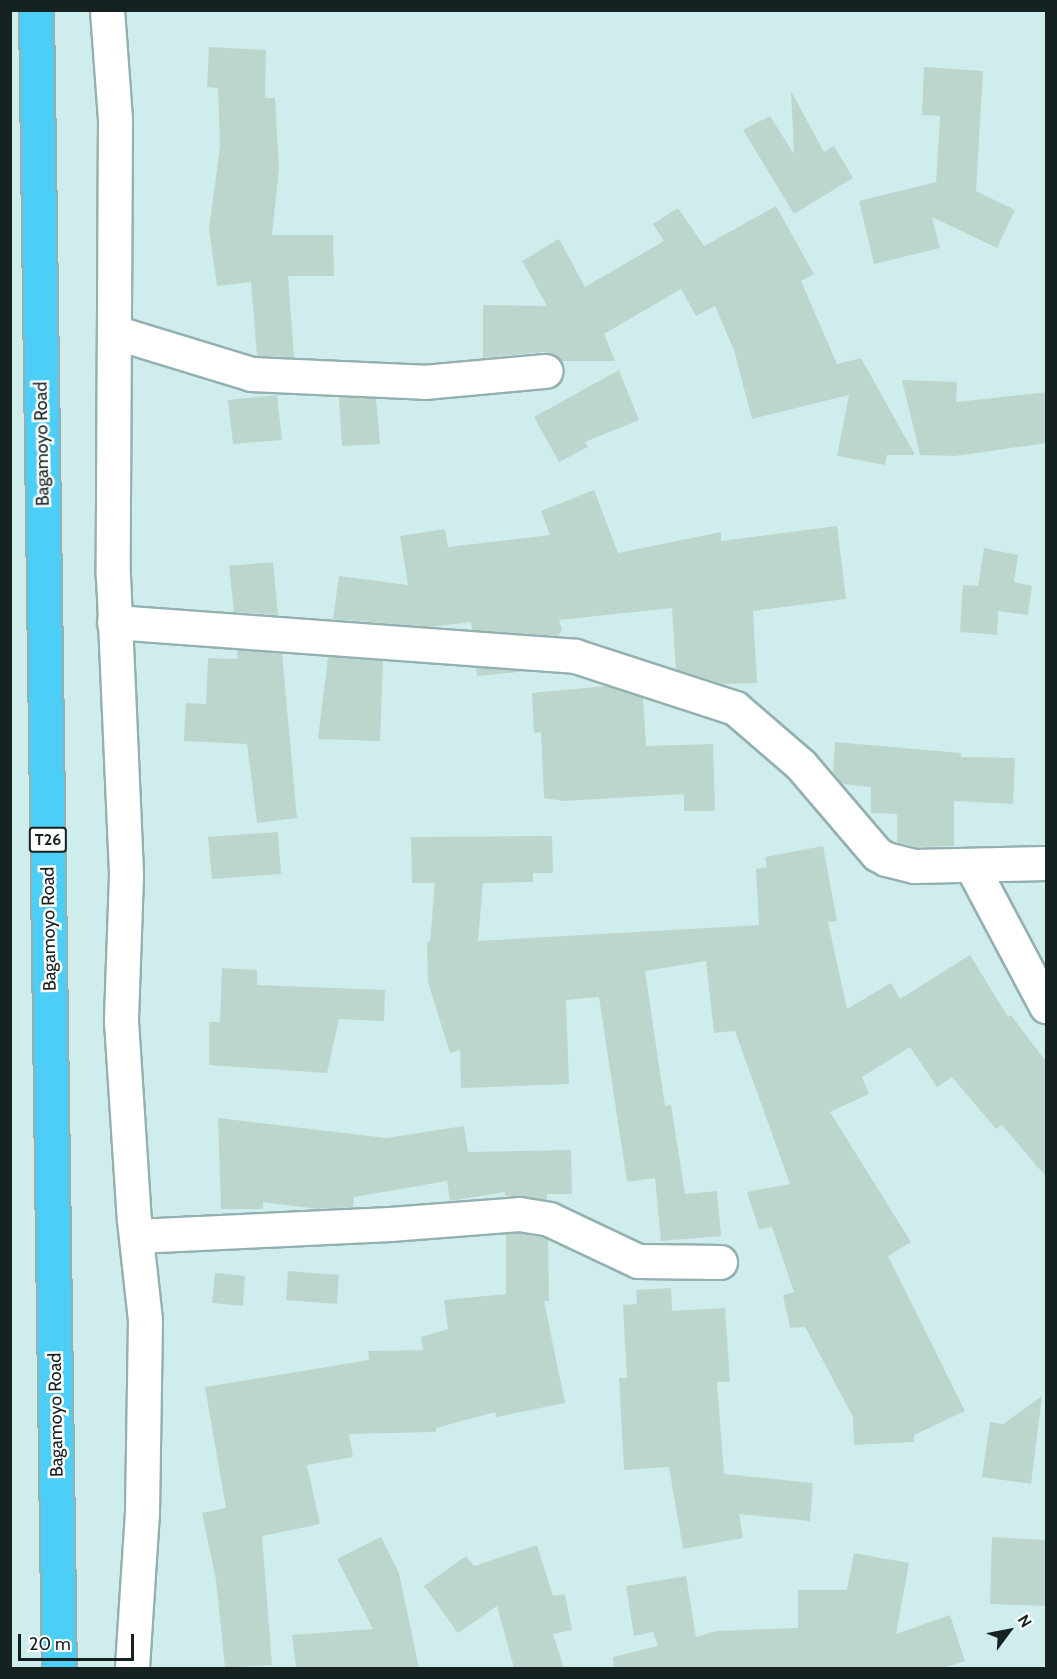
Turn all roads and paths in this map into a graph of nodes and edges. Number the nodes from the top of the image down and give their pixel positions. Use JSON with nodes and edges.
{"nodes":[{"id":1,"x":36,"y":10,"type":"edge"},
{"id":2,"x":107,"y":10,"type":"edge"},
{"id":3,"x":114,"y":332,"type":"junction"},
{"id":4,"x":546,"y":371,"type":"dead end"},
{"id":5,"x":114,"y":622,"type":"junction"},
{"id":6,"x":1047,"y":863,"type":"edge"},
{"id":7,"x":972,"y":865,"type":"junction"},
{"id":8,"x":1047,"y":1006,"type":"edge"},
{"id":9,"x":136,"y":1236,"type":"junction"},
{"id":10,"x":720,"y":1262,"type":"dead end"},
{"id":11,"x":59,"y":1668,"type":"edge"},
{"id":12,"x":132,"y":1668,"type":"edge"}],
"edges":[{"from":1,"to":11,"type":"highway","name":"Bagamoyo Road","number":"T26"},
{"from":2,"to":3,"type":"street"},
{"from":3,"to":4,"type":"street"},
{"from":3,"to":5,"type":"street"},
{"from":5,"to":7,"type":"street"},
{"from":5,"to":9,"type":"street"},
{"from":6,"to":7,"type":"street"},
{"from":7,"to":8,"type":"street"},
{"from":9,"to":10,"type":"street"},
{"from":9,"to":12,"type":"street"}]}
